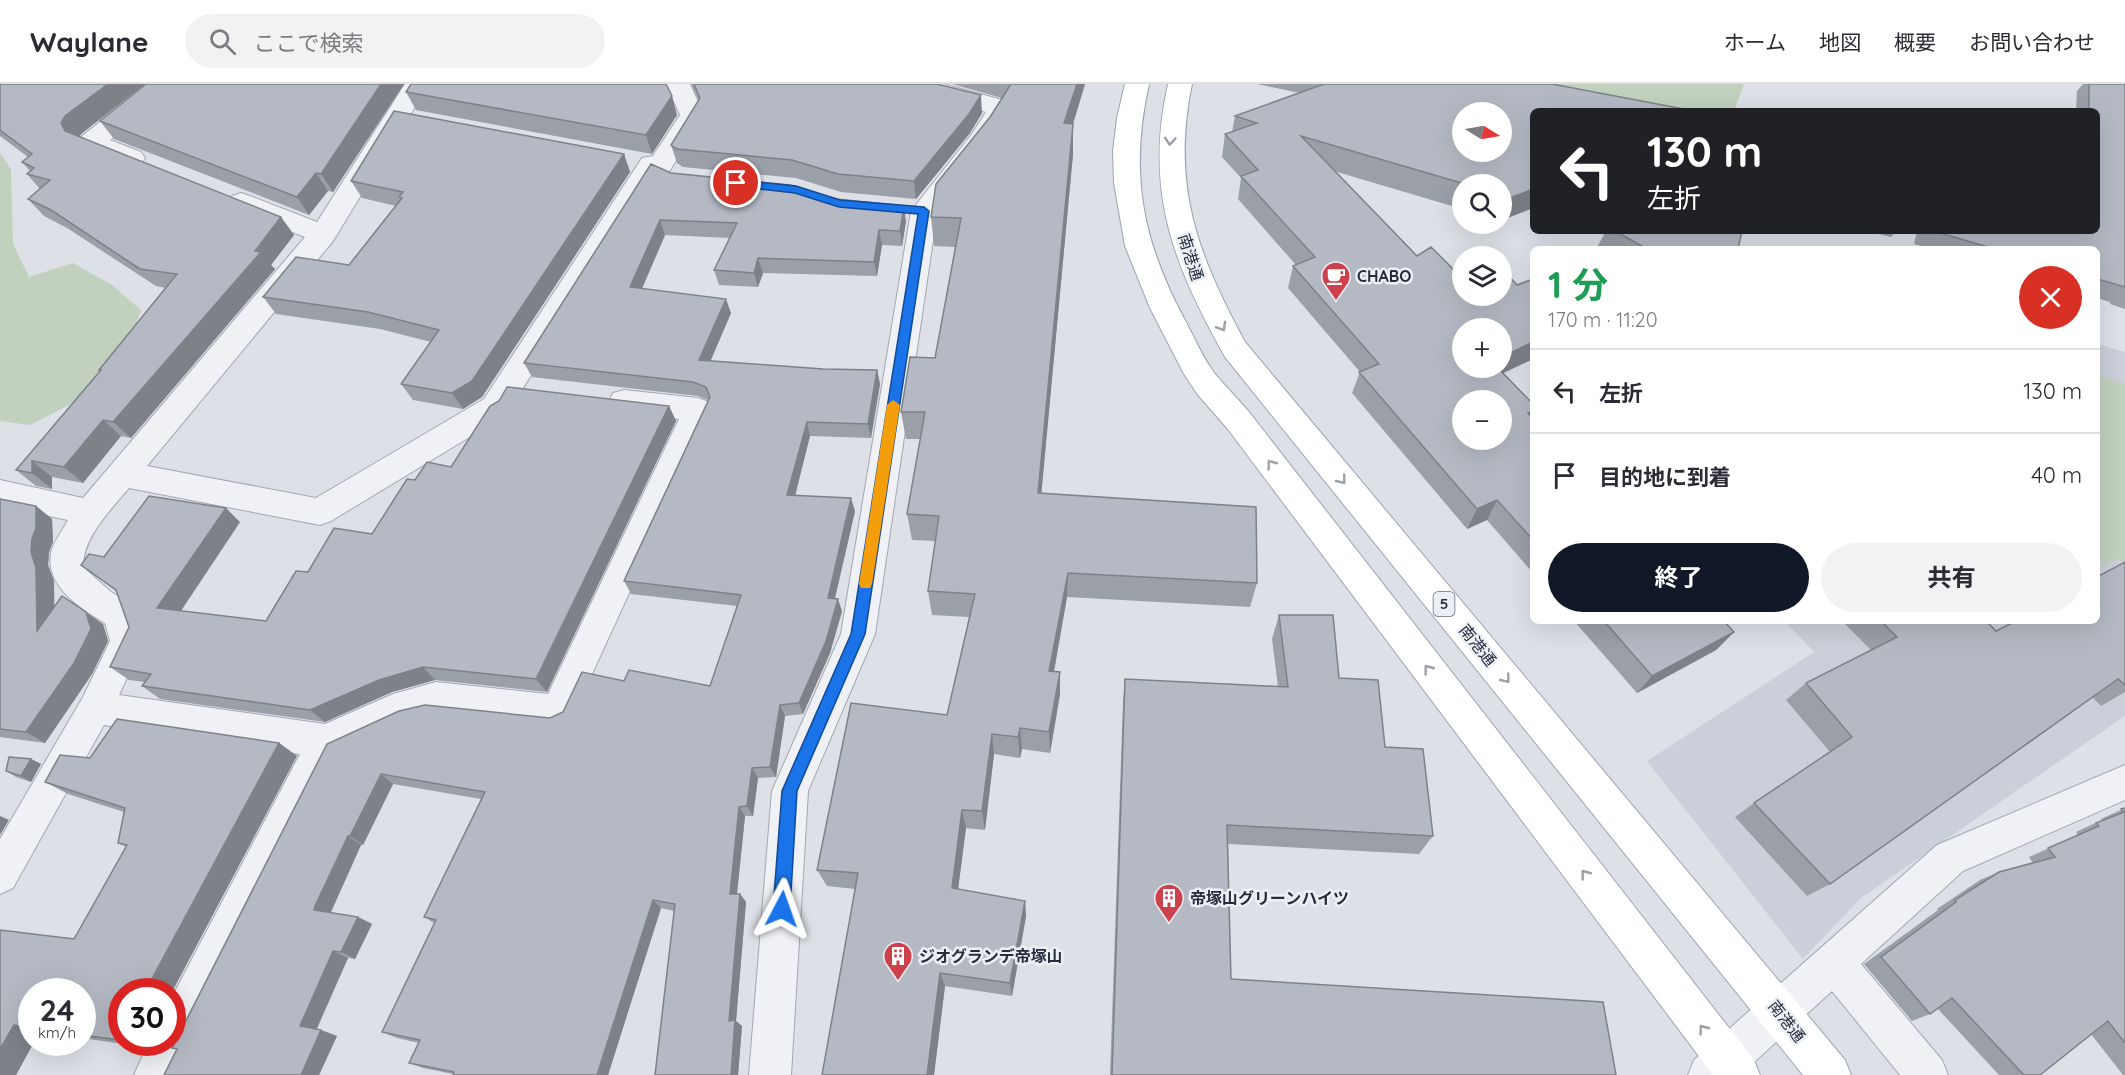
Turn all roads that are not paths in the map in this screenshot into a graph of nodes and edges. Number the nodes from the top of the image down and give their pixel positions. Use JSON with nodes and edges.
{"nodes":[{"id":1,"x":417,"y":84,"type":"edge"},
{"id":2,"x":678,"y":84,"type":"edge"},
{"id":3,"x":924,"y":84,"type":"edge"},
{"id":4,"x":1137,"y":84,"type":"edge"},
{"id":5,"x":1180,"y":84,"type":"edge"},
{"id":6,"x":155,"y":86,"type":"edge"},
{"id":7,"x":158,"y":169,"type":"edge"},
{"id":8,"x":224,"y":195,"type":"edge"},
{"id":9,"x":323,"y":234,"type":"junction"},
{"id":10,"x":506,"y":388,"type":"junction"},
{"id":11,"x":540,"y":392,"type":"edge"},
{"id":12,"x":596,"y":398,"type":"edge"},
{"id":13,"x":122,"y":474,"type":"junction"},
{"id":14,"x":0,"y":493,"type":"edge"},
{"id":15,"x":90,"y":512,"type":"junction"},
{"id":16,"x":95,"y":708,"type":"junction"},
{"id":17,"x":326,"y":741,"type":"junction"},
{"id":18,"x":2125,"y":782,"type":"edge"},
{"id":19,"x":0,"y":875,"type":"edge"},
{"id":20,"x":1834,"y":963,"type":"junction"},
{"id":21,"x":1780,"y":1012,"type":"junction"},
{"id":22,"x":186,"y":1014,"type":"edge"},
{"id":23,"x":164,"y":1056,"type":"edge"},
{"id":24,"x":1725,"y":1070,"type":"edge"},
{"id":25,"x":155,"y":1075,"type":"edge"},
{"id":26,"x":770,"y":1075,"type":"edge"},
{"id":27,"x":1830,"y":1075,"type":"edge"},
{"id":28,"x":1927,"y":1075,"type":"edge"}],
"edges":[{"from":1,"to":9,"type":"street"},
{"from":2,"to":10,"type":"street"},
{"from":3,"to":26,"type":"street"},
{"from":24,"to":4,"type":"main road","one_way":true},
{"from":5,"to":21,"type":"main road","name":"南港通","number":"5","one_way":true},
{"from":6,"to":7,"type":"street"},
{"from":8,"to":9,"type":"street"},
{"from":9,"to":13,"type":"street"},
{"from":10,"to":11,"type":"street"},
{"from":10,"to":13,"type":"street"},
{"from":12,"to":17,"type":"street"},
{"from":13,"to":15,"type":"street"},
{"from":14,"to":15,"type":"street"},
{"from":15,"to":16,"type":"street"},
{"from":16,"to":17,"type":"street"},
{"from":16,"to":19,"type":"street"},
{"from":17,"to":22,"type":"street"},
{"from":18,"to":20,"type":"street"},
{"from":20,"to":21,"type":"street"},
{"from":20,"to":28,"type":"street"},
{"from":21,"to":24,"type":"street"},
{"from":21,"to":27,"type":"main road","name":"南港通","number":"5"},
{"from":23,"to":25,"type":"street"}]}
